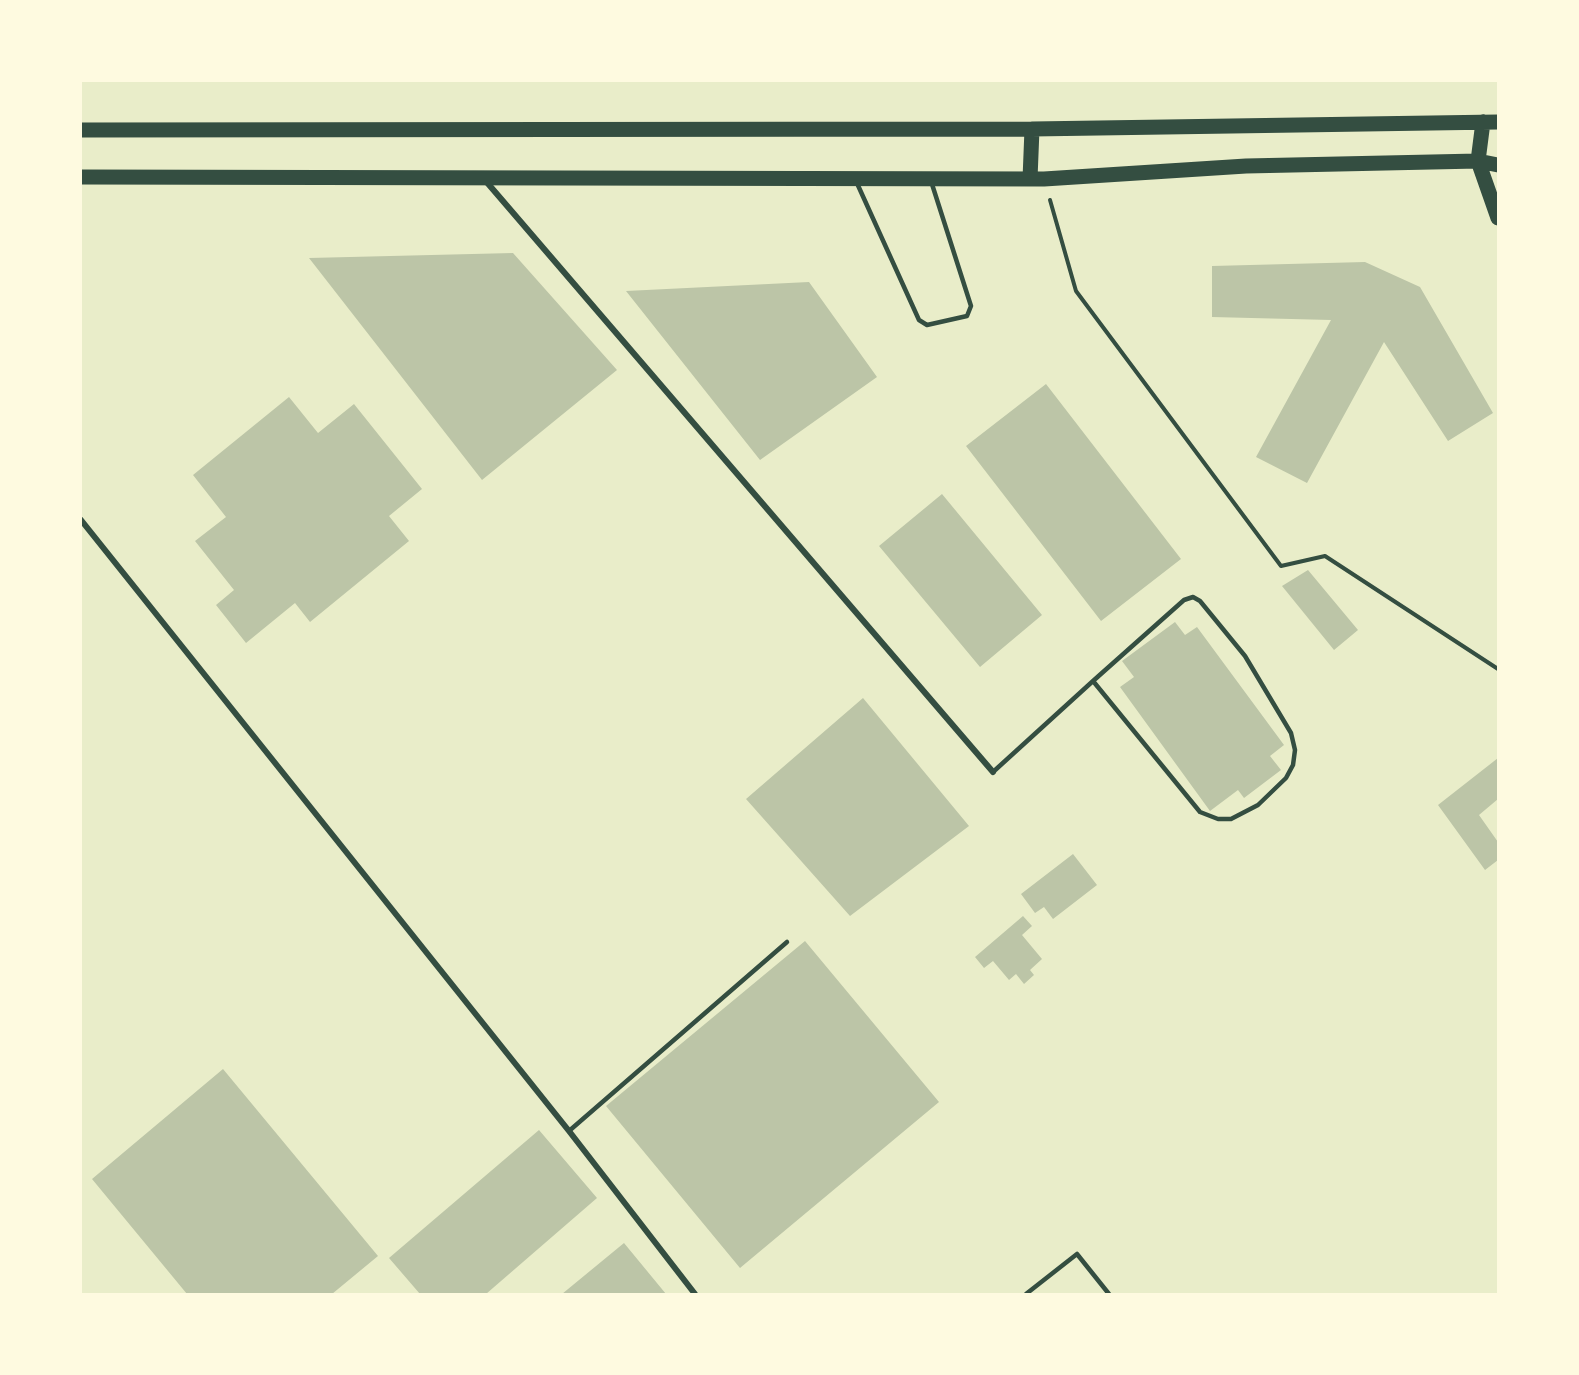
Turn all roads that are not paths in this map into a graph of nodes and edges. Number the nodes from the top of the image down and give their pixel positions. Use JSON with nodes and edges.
{"nodes":[{"id":1,"x":1490,"y":122,"type":"edge"},
{"id":2,"x":1032,"y":129,"type":"junction"},
{"id":3,"x":81,"y":130,"type":"edge"},
{"id":4,"x":1479,"y":161,"type":"junction"},
{"id":5,"x":1498,"y":165,"type":"edge"},
{"id":6,"x":81,"y":177,"type":"edge"},
{"id":7,"x":482,"y":177,"type":"junction"},
{"id":8,"x":855,"y":178,"type":"junction"},
{"id":9,"x":930,"y":178,"type":"junction"},
{"id":10,"x":1037,"y":179,"type":"junction"},
{"id":11,"x":1498,"y":218,"type":"edge"},
{"id":12,"x":81,"y":520,"type":"edge"},
{"id":13,"x":1093,"y":681,"type":"junction"},
{"id":14,"x":993,"y":772,"type":"joint"},
{"id":15,"x":787,"y":942,"type":"dead end"},
{"id":16,"x":569,"y":1131,"type":"junction"},
{"id":17,"x":695,"y":1294,"type":"edge"},
{"id":18,"x":1026,"y":1294,"type":"edge"},
{"id":19,"x":1109,"y":1294,"type":"edge"}],
"edges":[{"from":1,"to":2,"type":"main road"},
{"from":1,"to":4,"type":"main road"},
{"from":2,"to":3,"type":"main road"},
{"from":2,"to":10,"type":"main road"},
{"from":4,"to":5,"type":"main road"},
{"from":4,"to":10,"type":"main road"},
{"from":4,"to":11,"type":"main road"},
{"from":6,"to":7,"type":"main road"},
{"from":7,"to":8,"type":"main road"},
{"from":7,"to":14,"type":"street"},
{"from":8,"to":9,"type":"main road"},
{"from":8,"to":9,"type":"lane"},
{"from":9,"to":10,"type":"main road"},
{"from":12,"to":16,"type":"street"},
{"from":13,"to":13,"type":"lane"},
{"from":13,"to":14,"type":"lane"},
{"from":15,"to":16,"type":"lane"},
{"from":16,"to":17,"type":"street"},
{"from":18,"to":19,"type":"lane"}]}
